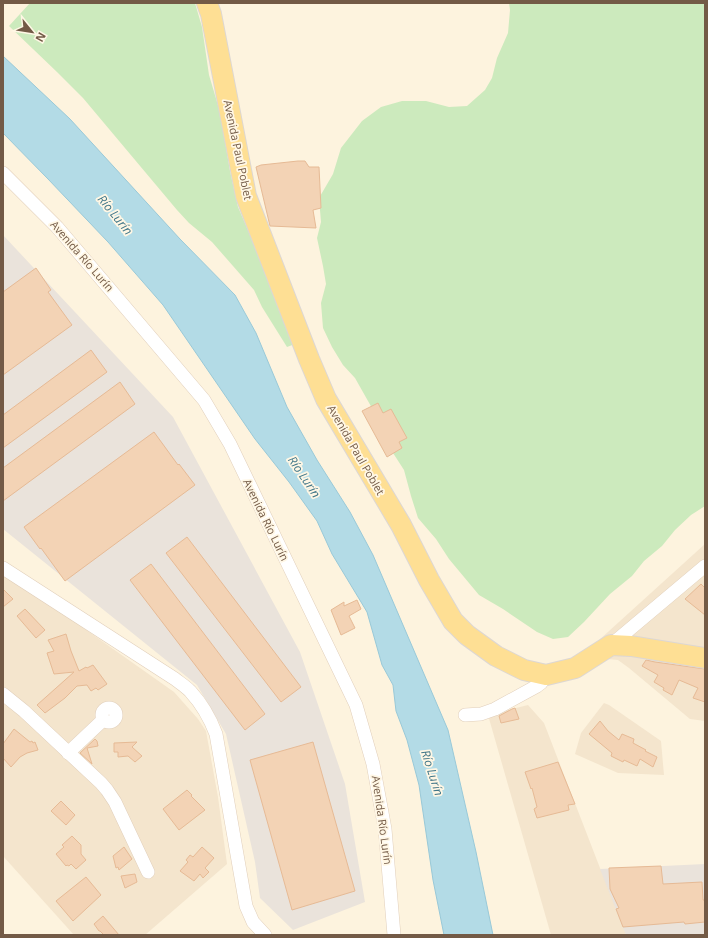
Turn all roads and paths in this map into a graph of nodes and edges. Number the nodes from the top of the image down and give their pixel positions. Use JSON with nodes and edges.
{"nodes":[{"id":1,"x":207,"y":3,"type":"edge"},
{"id":2,"x":3,"y":172,"type":"edge"},
{"id":3,"x":705,"y":566,"type":"edge"},
{"id":4,"x":3,"y":568,"type":"edge"},
{"id":5,"x":611,"y":645,"type":"junction"},
{"id":6,"x":705,"y":658,"type":"edge"},
{"id":7,"x":546,"y":675,"type":"junction"},
{"id":8,"x":3,"y":694,"type":"edge"},
{"id":9,"x":465,"y":715,"type":"dead end"},
{"id":10,"x":103,"y":720,"type":"dead end"},
{"id":11,"x":68,"y":753,"type":"junction"},
{"id":12,"x":148,"y":872,"type":"dead end"},
{"id":13,"x":265,"y":935,"type":"edge"},
{"id":14,"x":394,"y":935,"type":"edge"}],
"edges":[{"from":1,"to":7,"type":"main road","name":"Avenida Paul Poblet"},
{"from":2,"to":14,"type":"street","name":"Avenida Río Lurín"},
{"from":3,"to":5,"type":"street"},
{"from":4,"to":13,"type":"street"},
{"from":5,"to":6,"type":"main road"},
{"from":5,"to":7,"type":"main road","name":"Avenida Paul Poblet"},
{"from":7,"to":9,"type":"street"},
{"from":8,"to":11,"type":"street"},
{"from":10,"to":11,"type":"street"},
{"from":11,"to":12,"type":"street"}]}
